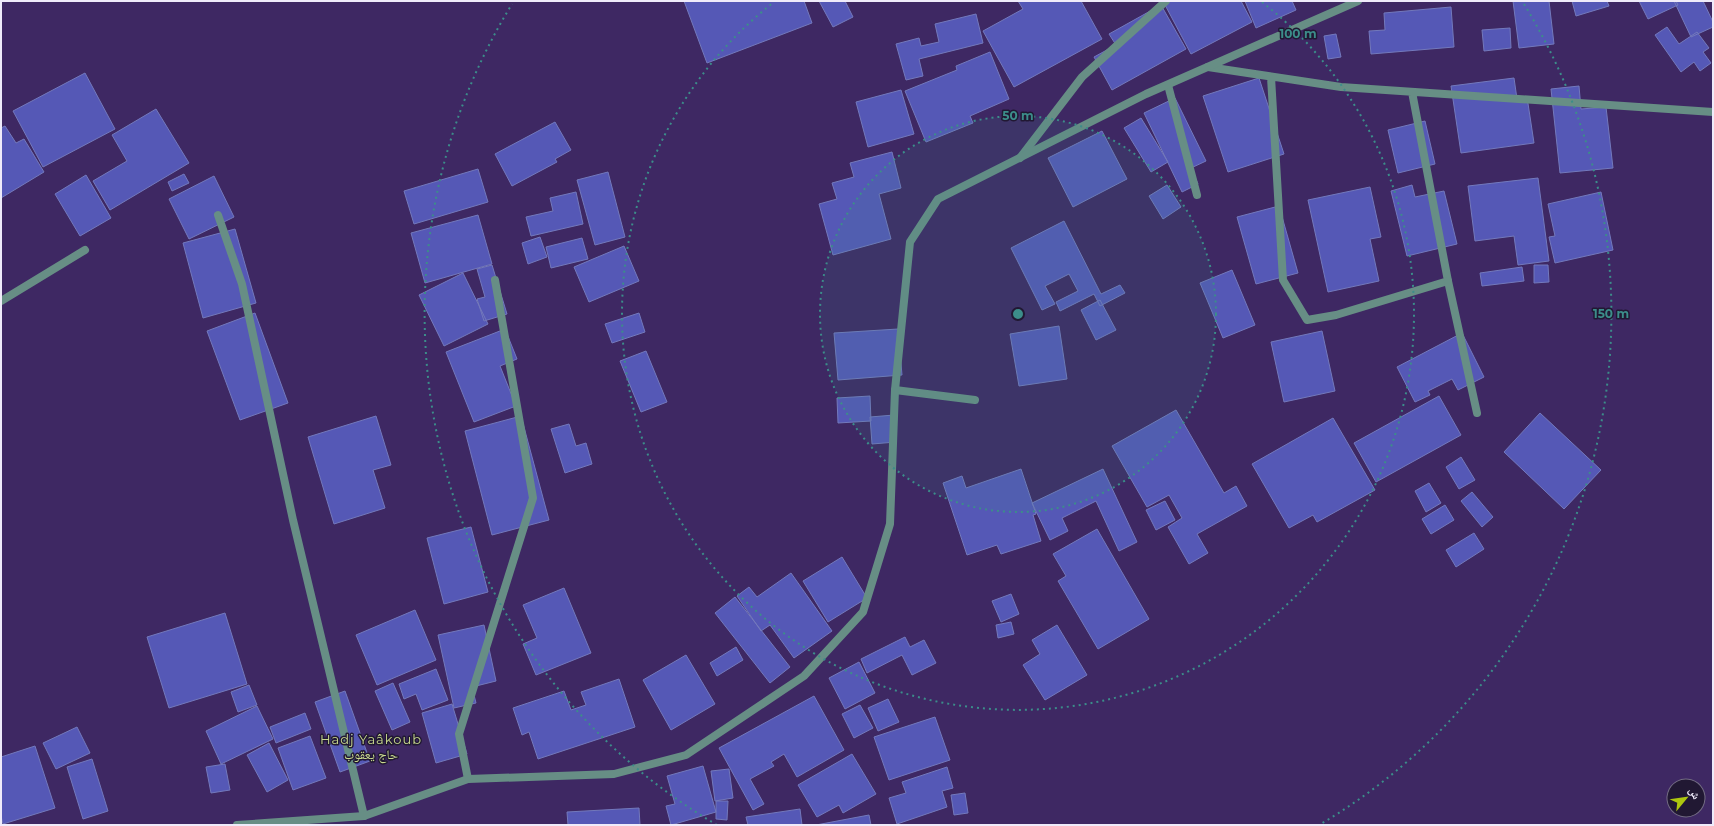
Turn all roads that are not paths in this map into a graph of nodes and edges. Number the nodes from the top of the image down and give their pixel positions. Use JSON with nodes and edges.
{"nodes":[{"id":1,"x":1166,"y":1,"type":"edge"},
{"id":2,"x":1358,"y":1,"type":"edge"},
{"id":3,"x":1208,"y":67,"type":"junction"},
{"id":4,"x":1271,"y":77,"type":"junction"},
{"id":5,"x":1168,"y":85,"type":"junction"},
{"id":6,"x":1412,"y":92,"type":"junction"},
{"id":7,"x":1713,"y":112,"type":"edge"},
{"id":8,"x":1020,"y":158,"type":"junction"},
{"id":9,"x":1197,"y":195,"type":"dead end"},
{"id":10,"x":218,"y":215,"type":"dead end"},
{"id":11,"x":86,"y":250,"type":"dead end"},
{"id":12,"x":495,"y":280,"type":"dead end"},
{"id":13,"x":1448,"y":281,"type":"junction"},
{"id":14,"x":1,"y":301,"type":"edge"},
{"id":15,"x":895,"y":390,"type":"junction"},
{"id":16,"x":976,"y":400,"type":"dead end"},
{"id":17,"x":1477,"y":413,"type":"dead end"},
{"id":18,"x":468,"y":779,"type":"junction"},
{"id":19,"x":364,"y":816,"type":"junction"},
{"id":20,"x":271,"y":824,"type":"edge"},
{"id":21,"x":237,"y":825,"type":"edge"}],
"edges":[{"from":1,"to":8,"type":"street"},
{"from":2,"to":3,"type":"street"},
{"from":3,"to":4,"type":"street"},
{"from":3,"to":5,"type":"street"},
{"from":4,"to":6,"type":"street"},
{"from":4,"to":13,"type":"street"},
{"from":5,"to":8,"type":"street"},
{"from":5,"to":9,"type":"street"},
{"from":6,"to":7,"type":"street"},
{"from":6,"to":13,"type":"street"},
{"from":8,"to":15,"type":"street"},
{"from":10,"to":19,"type":"street"},
{"from":11,"to":14,"type":"street"},
{"from":12,"to":18,"type":"street"},
{"from":13,"to":17,"type":"street"},
{"from":15,"to":16,"type":"street"},
{"from":15,"to":18,"type":"street"},
{"from":18,"to":19,"type":"street"},
{"from":19,"to":20,"type":"street"},
{"from":20,"to":21,"type":"street"}]}
